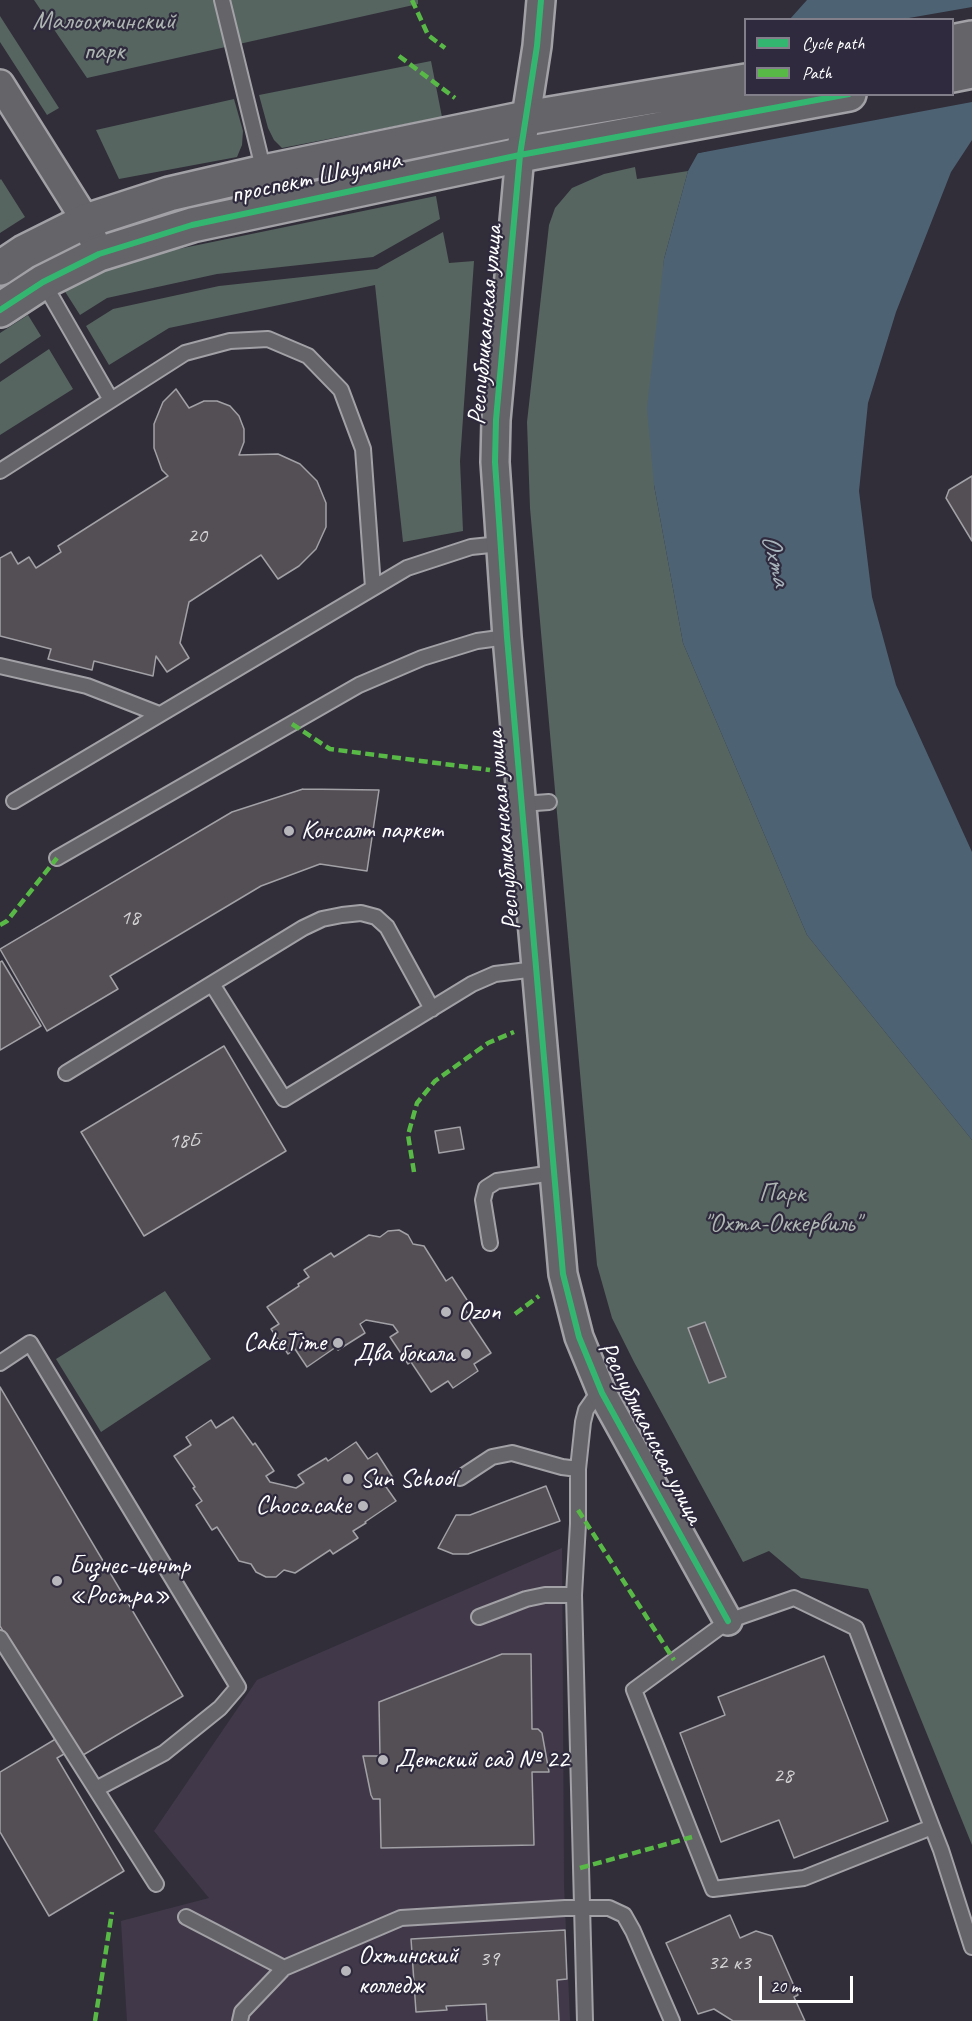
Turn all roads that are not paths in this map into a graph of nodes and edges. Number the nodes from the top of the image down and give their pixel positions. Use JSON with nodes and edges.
{"nodes":[{"id":1,"x":222,"y":0,"type":"edge"},
{"id":2,"x":541,"y":0,"type":"edge"},
{"id":3,"x":972,"y":38,"type":"edge"},
{"id":4,"x":954,"y":42,"type":"edge"},
{"id":5,"x":972,"y":71,"type":"edge"},
{"id":6,"x":954,"y":75,"type":"edge"},
{"id":7,"x":744,"y":81,"type":"edge"},
{"id":8,"x":0,"y":84,"type":"edge"},
{"id":9,"x":839,"y":96,"type":"edge"},
{"id":10,"x":526,"y":118,"type":"junction"},
{"id":11,"x":520,"y":155,"type":"junction"},
{"id":12,"x":264,"y":172,"type":"junction"},
{"id":13,"x":86,"y":220,"type":"junction"},
{"id":14,"x":99,"y":254,"type":"junction"},
{"id":15,"x":0,"y":267,"type":"edge"},
{"id":16,"x":44,"y":282,"type":"junction"},
{"id":17,"x":0,"y":310,"type":"edge"},
{"id":18,"x":111,"y":400,"type":"junction"},
{"id":19,"x":0,"y":471,"type":"edge"},
{"id":20,"x":500,"y":544,"type":"junction"},
{"id":21,"x":373,"y":587,"type":"junction"},
{"id":22,"x":507,"y":637,"type":"junction"},
{"id":23,"x":0,"y":666,"type":"edge"},
{"id":24,"x":159,"y":714,"type":"junction"},
{"id":25,"x":14,"y":801,"type":"dead end"},
{"id":26,"x":549,"y":802,"type":"dead end"},
{"id":27,"x":522,"y":804,"type":"junction"},
{"id":28,"x":57,"y":858,"type":"dead end"},
{"id":29,"x":536,"y":969,"type":"junction"},
{"id":30,"x":212,"y":984,"type":"junction"},
{"id":31,"x":432,"y":1009,"type":"junction"},
{"id":32,"x":66,"y":1073,"type":"dead end"},
{"id":33,"x":553,"y":1173,"type":"junction"},
{"id":34,"x":490,"y":1243,"type":"dead end"},
{"id":35,"x":0,"y":1363,"type":"edge"},
{"id":36,"x":602,"y":1393,"type":"junction"},
{"id":37,"x":578,"y":1469,"type":"junction"},
{"id":38,"x":460,"y":1478,"type":"dead end"},
{"id":39,"x":574,"y":1595,"type":"junction"},
{"id":40,"x":479,"y":1617,"type":"dead end"},
{"id":41,"x":728,"y":1621,"type":"junction"},
{"id":42,"x":0,"y":1638,"type":"edge"},
{"id":43,"x":96,"y":1789,"type":"junction"},
{"id":44,"x":932,"y":1827,"type":"junction"},
{"id":45,"x":156,"y":1884,"type":"dead end"},
{"id":46,"x":581,"y":1908,"type":"junction"},
{"id":47,"x":186,"y":1917,"type":"dead end"},
{"id":48,"x":972,"y":1947,"type":"edge"},
{"id":49,"x":285,"y":1968,"type":"junction"},
{"id":50,"x":240,"y":2021,"type":"edge"},
{"id":51,"x":585,"y":2021,"type":"edge"},
{"id":52,"x":672,"y":2021,"type":"edge"}],
"edges":[{"from":1,"to":12,"type":"lane"},
{"from":2,"to":10,"type":"street","name":"Республиканская улица"},
{"from":3,"to":4,"type":"street"},
{"from":5,"to":6,"type":"street"},
{"from":7,"to":10,"type":"street","name":"проспект Шаумяна"},
{"from":8,"to":13,"type":"street"},
{"from":9,"to":11,"type":"street","name":"проспект Шаумяна"},
{"from":10,"to":11,"type":"street","name":"Республиканская улица"},
{"from":10,"to":12,"type":"street","name":"проспект Шаумяна"},
{"from":11,"to":14,"type":"street","name":"проспект Шаумяна"},
{"from":11,"to":20,"type":"street","name":"Республиканская улица"},
{"from":12,"to":13,"type":"street","name":"проспект Шаумяна"},
{"from":13,"to":14,"type":"street"},
{"from":13,"to":15,"type":"street","name":"проспект Шаумяна"},
{"from":14,"to":16,"type":"street","name":"проспект Шаумяна"},
{"from":16,"to":17,"type":"street","name":"проспект Шаумяна"},
{"from":16,"to":18,"type":"lane"},
{"from":18,"to":19,"type":"lane"},
{"from":18,"to":21,"type":"lane"},
{"from":20,"to":21,"type":"lane"},
{"from":20,"to":22,"type":"street","name":"Республиканская улица"},
{"from":21,"to":24,"type":"lane"},
{"from":22,"to":27,"type":"street","name":"Республиканская улица"},
{"from":22,"to":28,"type":"lane"},
{"from":23,"to":24,"type":"lane"},
{"from":24,"to":25,"type":"lane"},
{"from":26,"to":27,"type":"lane"},
{"from":27,"to":29,"type":"street","name":"Республиканская улица"},
{"from":29,"to":31,"type":"lane"},
{"from":29,"to":33,"type":"street","name":"Республиканская улица"},
{"from":30,"to":31,"type":"lane"},
{"from":30,"to":31,"type":"lane"},
{"from":30,"to":32,"type":"lane"},
{"from":33,"to":34,"type":"lane"},
{"from":33,"to":36,"type":"street","name":"Республиканская улица"},
{"from":35,"to":43,"type":"lane"},
{"from":36,"to":37,"type":"lane"},
{"from":36,"to":41,"type":"street","name":"Республиканская улица"},
{"from":37,"to":38,"type":"lane"},
{"from":37,"to":39,"type":"lane"},
{"from":39,"to":40,"type":"lane"},
{"from":39,"to":46,"type":"lane"},
{"from":41,"to":44,"type":"lane"},
{"from":41,"to":44,"type":"lane"},
{"from":42,"to":43,"type":"lane"},
{"from":43,"to":45,"type":"lane"},
{"from":44,"to":48,"type":"lane"},
{"from":46,"to":49,"type":"lane"},
{"from":46,"to":51,"type":"lane"},
{"from":46,"to":52,"type":"lane"},
{"from":47,"to":49,"type":"lane"},
{"from":49,"to":50,"type":"lane"}]}
